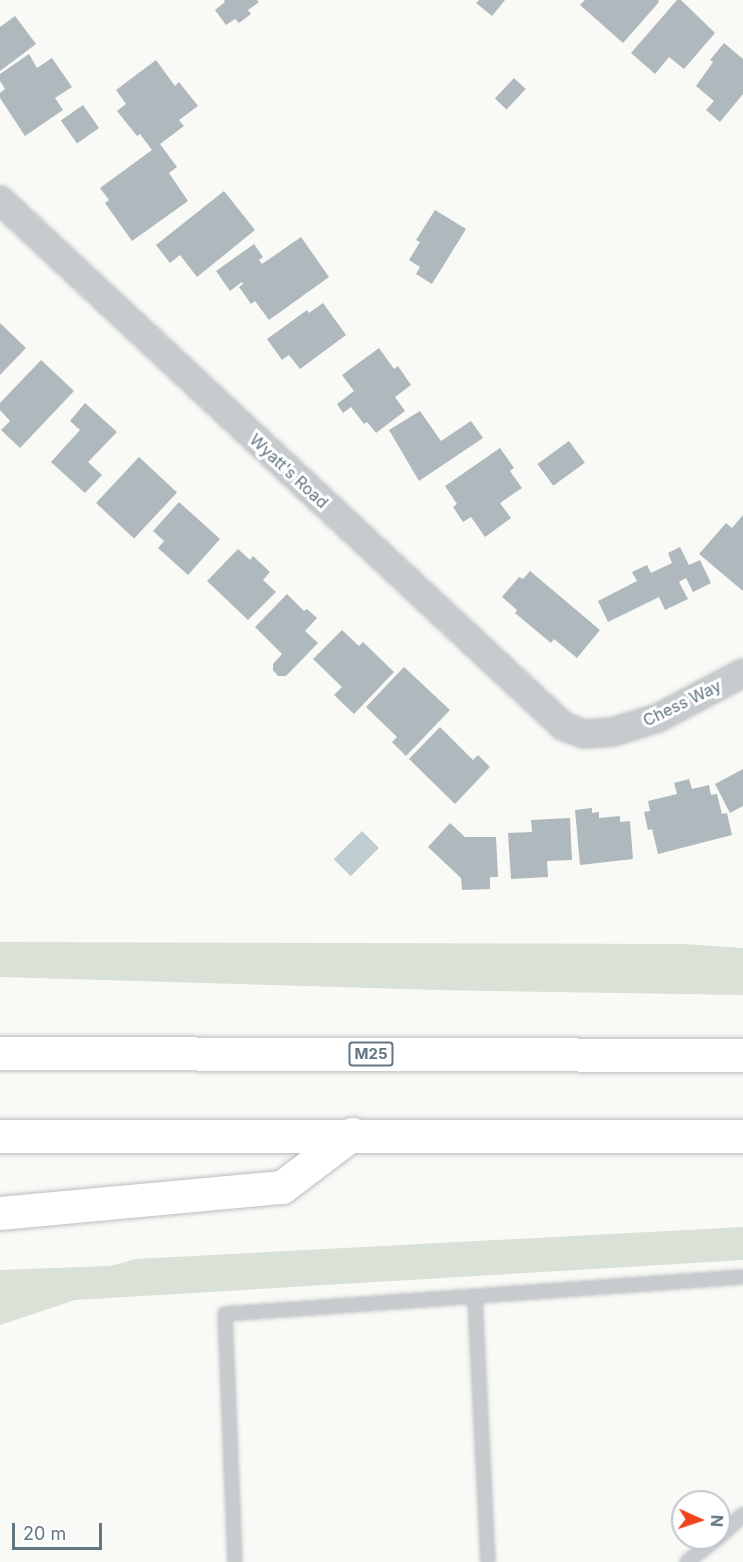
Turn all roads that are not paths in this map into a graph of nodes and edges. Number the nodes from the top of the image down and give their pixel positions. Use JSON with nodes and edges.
{"nodes":[{"id":1,"x":0,"y":200,"type":"edge"},
{"id":2,"x":743,"y":674,"type":"edge"},
{"id":3,"x":584,"y":734,"type":"joint"},
{"id":4,"x":0,"y":1053,"type":"edge"},
{"id":5,"x":743,"y":1054,"type":"edge"},
{"id":6,"x":352,"y":1134,"type":"junction"},
{"id":7,"x":0,"y":1136,"type":"edge"},
{"id":8,"x":743,"y":1136,"type":"edge"},
{"id":9,"x":0,"y":1213,"type":"edge"},
{"id":10,"x":743,"y":1277,"type":"edge"},
{"id":11,"x":475,"y":1297,"type":"junction"},
{"id":12,"x":743,"y":1515,"type":"edge"},
{"id":13,"x":731,"y":1526,"type":"edge"},
{"id":14,"x":702,"y":1550,"type":"edge"},
{"id":15,"x":235,"y":1562,"type":"edge"},
{"id":16,"x":488,"y":1562,"type":"edge"},
{"id":17,"x":687,"y":1562,"type":"edge"}],
"edges":[{"from":1,"to":3,"type":"street","name":"Wyatt's Road"},
{"from":2,"to":3,"type":"street","name":"Chess Way"},
{"from":4,"to":5,"type":"highway","number":"M25"},
{"from":6,"to":7,"type":"highway"},
{"from":6,"to":8,"type":"highway"},
{"from":6,"to":9,"type":"highway"},
{"from":10,"to":11,"type":"lane"},
{"from":11,"to":15,"type":"lane"},
{"from":11,"to":16,"type":"lane"},
{"from":12,"to":13,"type":"lane"},
{"from":14,"to":17,"type":"lane"}]}
